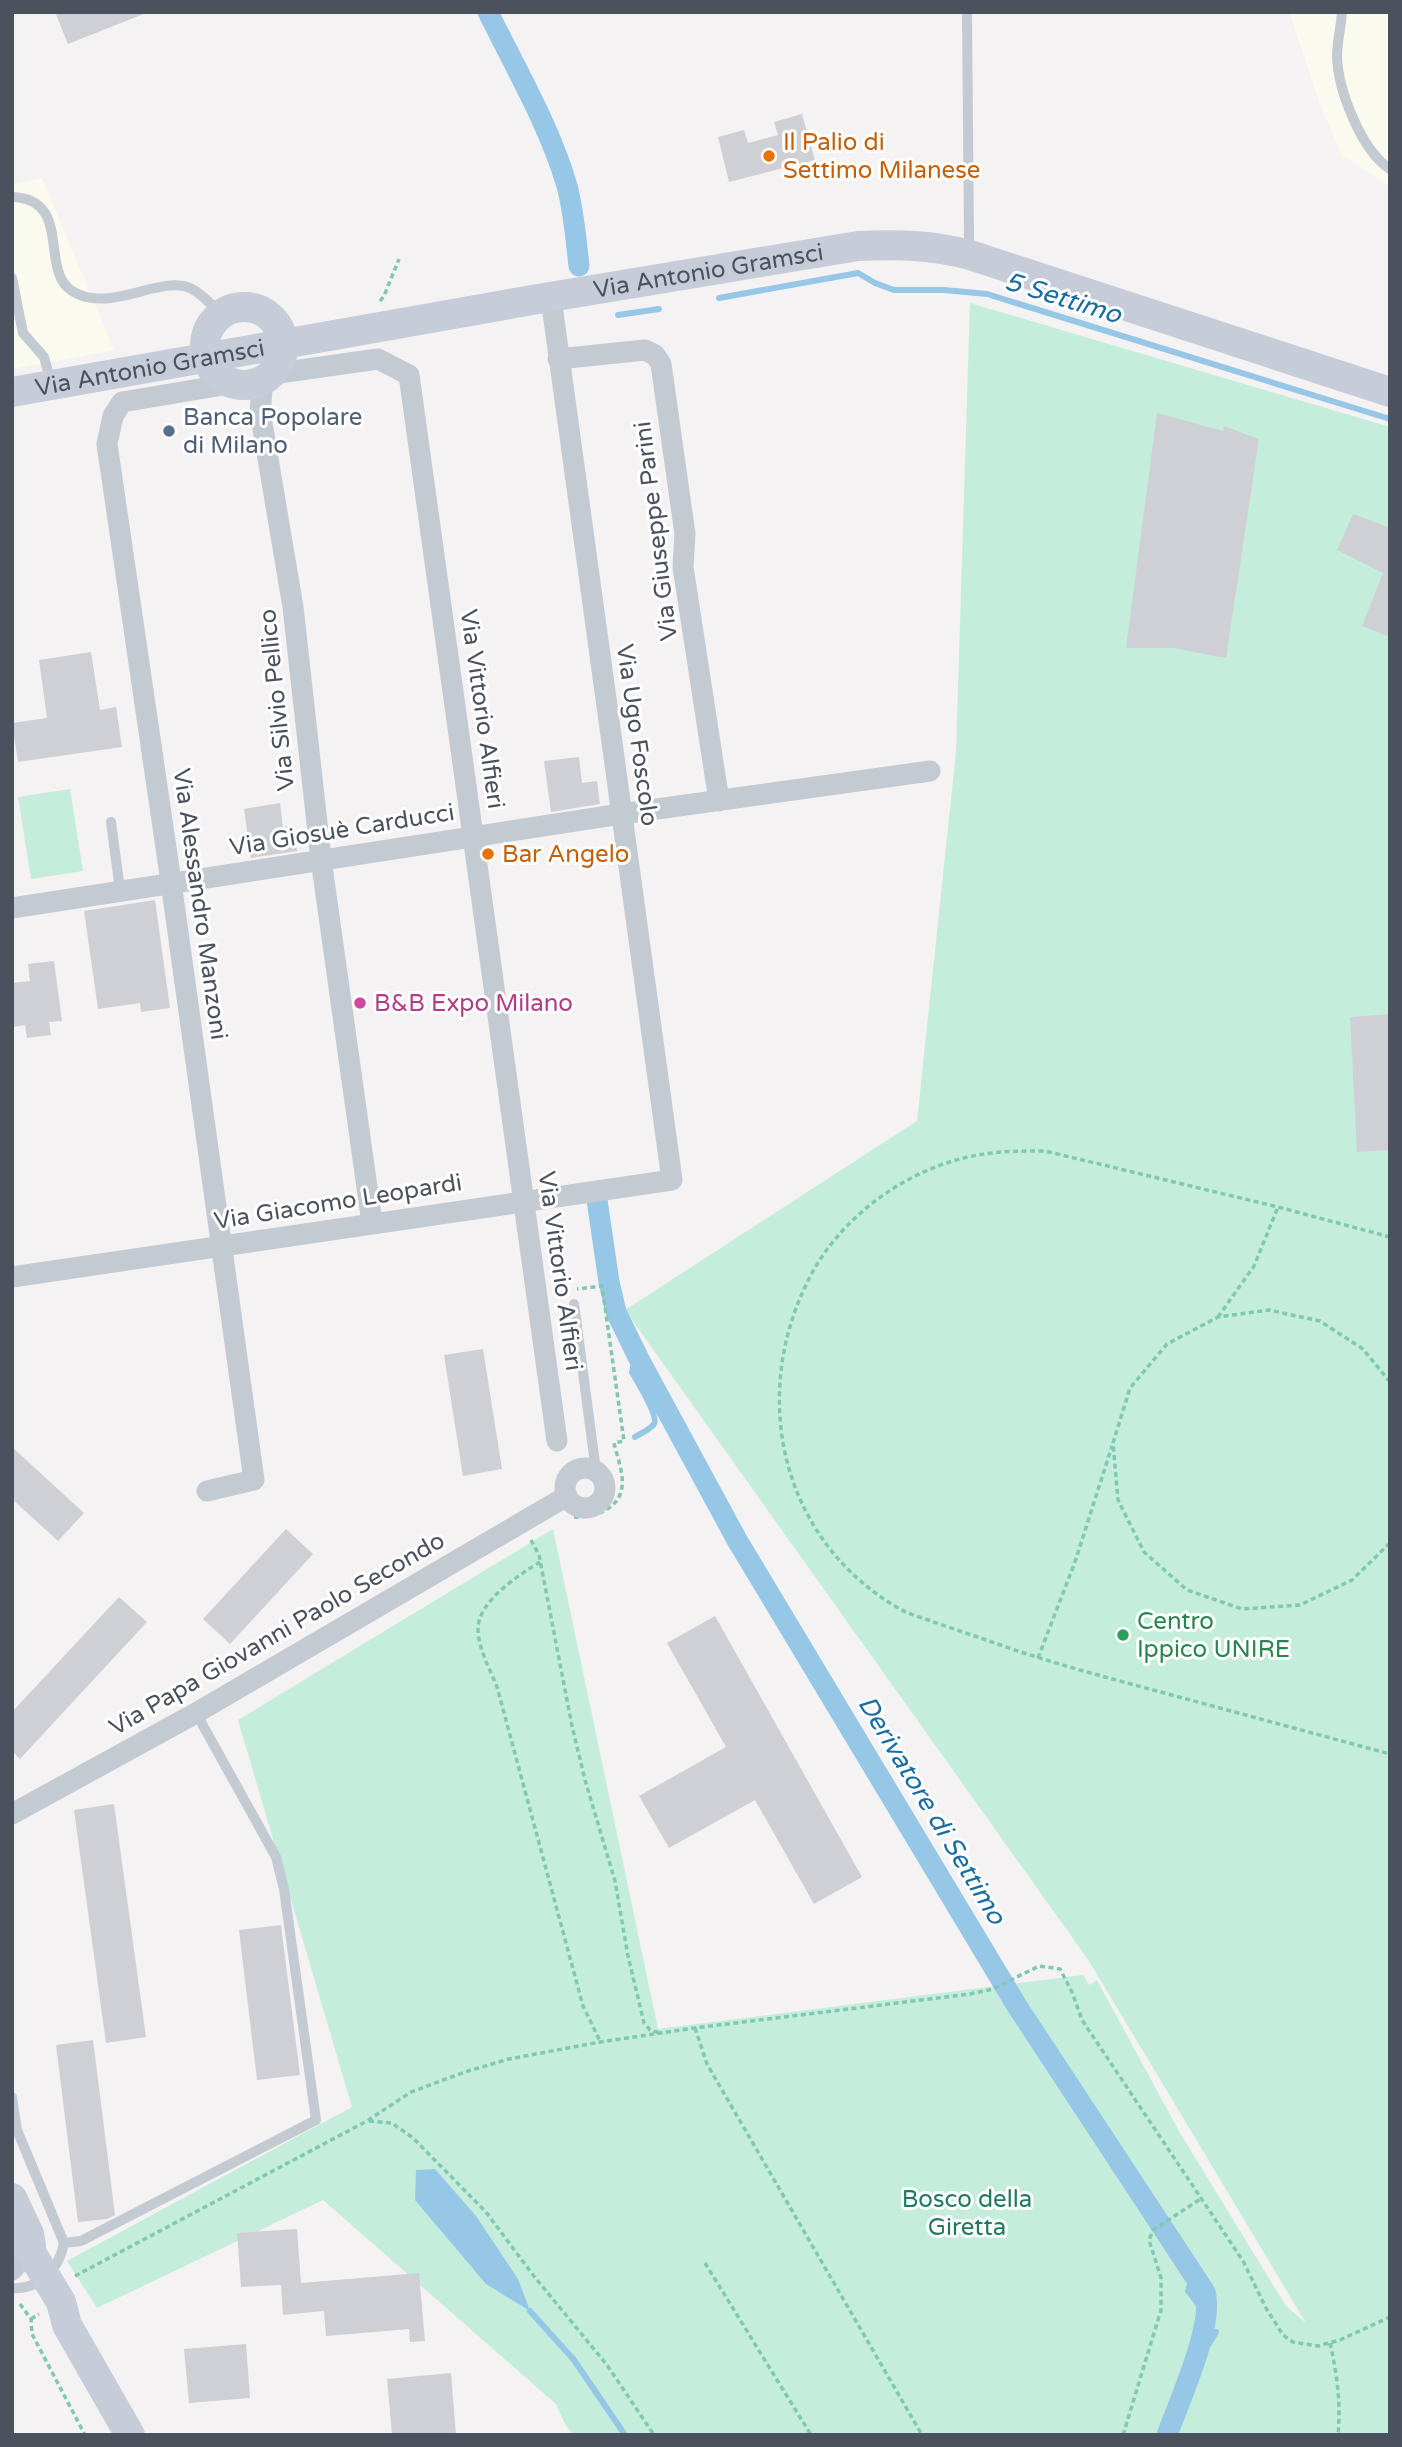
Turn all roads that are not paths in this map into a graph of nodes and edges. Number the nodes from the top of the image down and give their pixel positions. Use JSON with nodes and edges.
{"nodes":[{"id":1,"x":967,"y":12,"type":"edge"},
{"id":2,"x":1342,"y":12,"type":"edge"},
{"id":3,"x":1390,"y":169,"type":"edge"},
{"id":4,"x":12,"y":197,"type":"edge"},
{"id":5,"x":970,"y":241,"type":"junction"},
{"id":6,"x":12,"y":278,"type":"edge"},
{"id":7,"x":551,"y":298,"type":"junction"},
{"id":8,"x":221,"y":314,"type":"junction"},
{"id":9,"x":282,"y":336,"type":"junction"},
{"id":10,"x":206,"y":349,"type":"junction"},
{"id":11,"x":558,"y":359,"type":"junction"},
{"id":12,"x":1390,"y":375,"type":"edge"},
{"id":13,"x":12,"y":377,"type":"edge"},
{"id":14,"x":50,"y":377,"type":"junction"},
{"id":15,"x":257,"y":379,"type":"junction"},
{"id":16,"x":12,"y":392,"type":"edge"},
{"id":17,"x":1390,"y":392,"type":"edge"},
{"id":18,"x":930,"y":771,"type":"dead end"},
{"id":19,"x":719,"y":802,"type":"junction"},
{"id":20,"x":621,"y":814,"type":"junction"},
{"id":21,"x":111,"y":822,"type":"dead end"},
{"id":22,"x":474,"y":836,"type":"junction"},
{"id":23,"x":321,"y":859,"type":"junction"},
{"id":24,"x":171,"y":882,"type":"junction"},
{"id":25,"x":120,"y":890,"type":"junction"},
{"id":26,"x":12,"y":908,"type":"edge"},
{"id":27,"x":672,"y":1180,"type":"joint"},
{"id":28,"x":524,"y":1201,"type":"junction"},
{"id":29,"x":372,"y":1223,"type":"junction"},
{"id":30,"x":221,"y":1247,"type":"junction"},
{"id":31,"x":12,"y":1277,"type":"edge"},
{"id":32,"x":574,"y":1304,"type":"dead end"},
{"id":33,"x":557,"y":1441,"type":"dead end"},
{"id":34,"x":596,"y":1471,"type":"junction"},
{"id":35,"x":207,"y":1491,"type":"dead end"},
{"id":36,"x":567,"y":1496,"type":"junction"},
{"id":37,"x":196,"y":1713,"type":"junction"},
{"id":38,"x":12,"y":1814,"type":"edge"},
{"id":39,"x":12,"y":2097,"type":"edge"},
{"id":40,"x":12,"y":2198,"type":"edge"},
{"id":41,"x":12,"y":2231,"type":"edge"},
{"id":42,"x":64,"y":2243,"type":"junction"},
{"id":43,"x":44,"y":2277,"type":"edge"},
{"id":44,"x":12,"y":2288,"type":"edge"},
{"id":45,"x":130,"y":2435,"type":"edge"},
{"id":46,"x":147,"y":2435,"type":"edge"}],
"edges":[{"from":1,"to":5,"type":"lane"},
{"from":2,"to":3,"type":"lane"},
{"from":4,"to":8,"type":"lane"},
{"from":5,"to":9,"type":"main road","name":"Via Antonio Gramsci"},
{"from":5,"to":12,"type":"main road","name":"Via Antonio Gramsci"},
{"from":6,"to":14,"type":"lane"},
{"from":7,"to":9,"type":"main road","name":"Via Antonio Gramsci"},
{"from":7,"to":11,"type":"street","name":"Via Ugo Foscolo"},
{"from":7,"to":17,"type":"main road","name":"Via Antonio Gramsci"},
{"from":8,"to":9,"type":"main road"},
{"from":8,"to":10,"type":"main road"},
{"from":9,"to":10,"type":"main road","name":"Via Antonio Gramsci"},
{"from":9,"to":15,"type":"main road"},
{"from":10,"to":14,"type":"main road","name":"Via Antonio Gramsci"},
{"from":10,"to":15,"type":"main road"},
{"from":11,"to":19,"type":"street","name":"Via Giuseppe Parini"},
{"from":11,"to":20,"type":"street","name":"Via Ugo Foscolo"},
{"from":13,"to":14,"type":"main road","name":"Via Antonio Gramsci"},
{"from":14,"to":16,"type":"main road","name":"Via Antonio Gramsci"},
{"from":15,"to":22,"type":"street","name":"Via Vittorio Alfieri"},
{"from":15,"to":23,"type":"street","name":"Via Silvio Pellico"},
{"from":15,"to":24,"type":"street","name":"Via Alessandro Manzoni"},
{"from":18,"to":19,"type":"street","name":"Via Giosuè Carducci"},
{"from":19,"to":20,"type":"street","name":"Via Giosuè Carducci"},
{"from":20,"to":22,"type":"street","name":"Via Giosuè Carducci"},
{"from":20,"to":27,"type":"street","name":"Via Ugo Foscolo"},
{"from":21,"to":25,"type":"lane"},
{"from":22,"to":23,"type":"street","name":"Via Giosuè Carducci"},
{"from":22,"to":28,"type":"street","name":"Via Vittorio Alfieri"},
{"from":23,"to":24,"type":"street","name":"Via Giosuè Carducci"},
{"from":23,"to":29,"type":"street","name":"Via Silvio Pellico"},
{"from":24,"to":25,"type":"street","name":"Via Giosuè Carducci"},
{"from":24,"to":30,"type":"street","name":"Via Alessandro Manzoni"},
{"from":25,"to":26,"type":"street","name":"Via Giosuè Carducci"},
{"from":27,"to":28,"type":"street","name":"Via Giacomo Leopardi"},
{"from":28,"to":29,"type":"street","name":"Via Giacomo Leopardi"},
{"from":28,"to":33,"type":"street","name":"Via Vittorio Alfieri"},
{"from":29,"to":30,"type":"street","name":"Via Giacomo Leopardi"},
{"from":30,"to":31,"type":"street","name":"Via Giacomo Leopardi"},
{"from":30,"to":35,"type":"street","name":"Via Alessandro Manzoni"},
{"from":32,"to":34,"type":"lane"},
{"from":34,"to":36,"type":"street"},
{"from":34,"to":36,"type":"street"},
{"from":36,"to":37,"type":"street","name":"Via Papa Giovanni Paolo Secondo"},
{"from":37,"to":38,"type":"street","name":"Via Papa Giovanni Paolo Secondo"},
{"from":37,"to":42,"type":"lane"},
{"from":39,"to":42,"type":"lane"},
{"from":40,"to":43,"type":"main road"},
{"from":41,"to":43,"type":"main road"},
{"from":42,"to":43,"type":"lane"},
{"from":43,"to":44,"type":"lane"},
{"from":43,"to":45,"type":"main road"},
{"from":43,"to":46,"type":"main road"}]}
